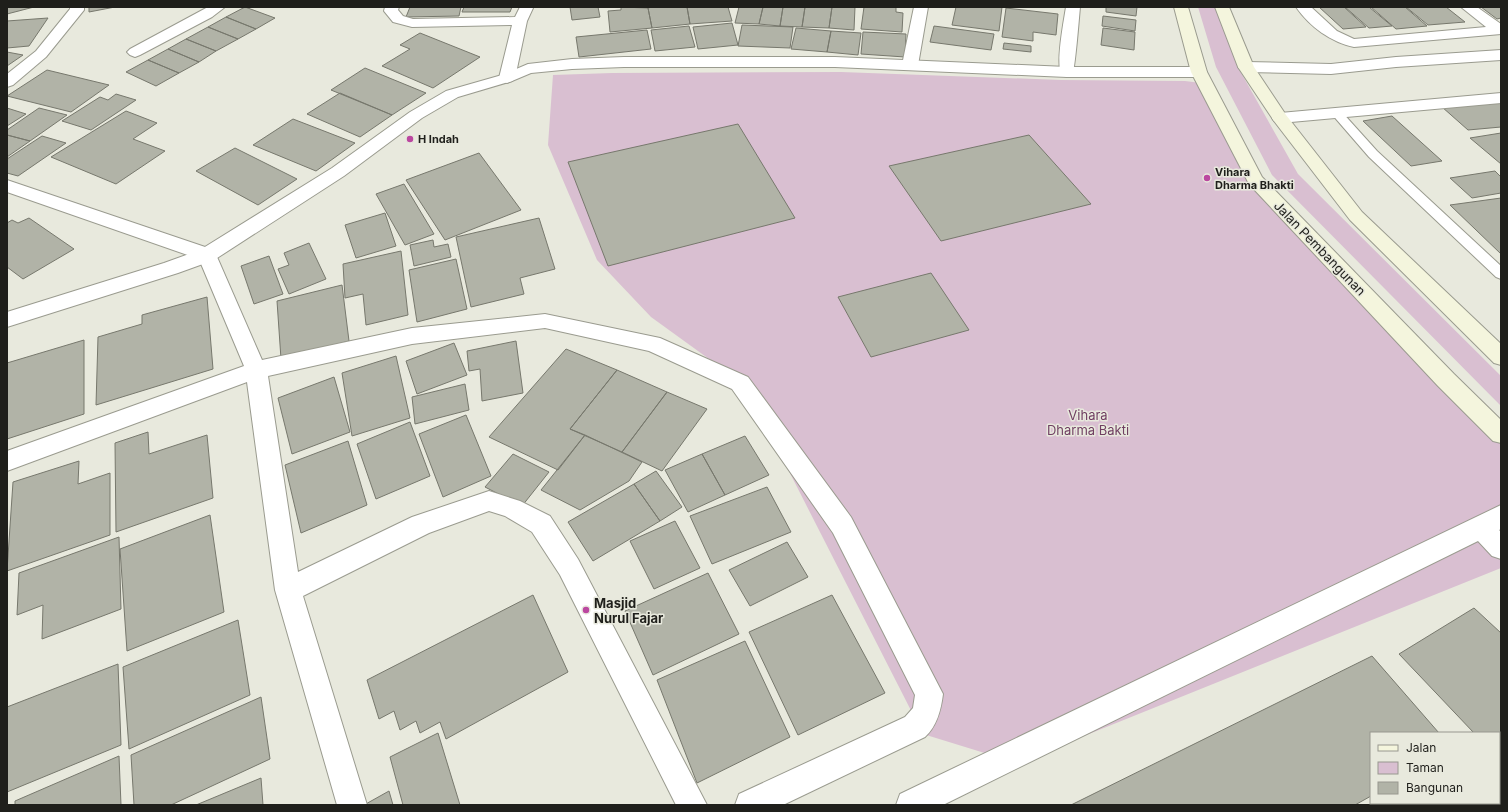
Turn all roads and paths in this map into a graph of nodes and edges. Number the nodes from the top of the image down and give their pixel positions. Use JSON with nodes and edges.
{"nodes":[{"id":1,"x":77,"y":7,"type":"edge"},
{"id":2,"x":218,"y":7,"type":"edge"},
{"id":3,"x":392,"y":7,"type":"edge"},
{"id":4,"x":526,"y":7,"type":"edge"},
{"id":5,"x":921,"y":7,"type":"edge"},
{"id":6,"x":1073,"y":7,"type":"edge"},
{"id":7,"x":1181,"y":7,"type":"edge"},
{"id":8,"x":1222,"y":7,"type":"edge"},
{"id":9,"x":1302,"y":7,"type":"edge"},
{"id":10,"x":1468,"y":7,"type":"edge"},
{"id":11,"x":520,"y":21,"type":"junction"},
{"id":12,"x":1501,"y":30,"type":"edge"},
{"id":13,"x":135,"y":52,"type":"dead end"},
{"id":14,"x":1501,"y":55,"type":"edge"},
{"id":15,"x":910,"y":65,"type":"junction"},
{"id":16,"x":1246,"y":67,"type":"junction"},
{"id":17,"x":1067,"y":72,"type":"junction"},
{"id":18,"x":1199,"y":72,"type":"junction"},
{"id":19,"x":507,"y":78,"type":"junction"},
{"id":20,"x":7,"y":82,"type":"edge"},
{"id":21,"x":1501,"y":98,"type":"edge"},
{"id":22,"x":1336,"y":112,"type":"junction"},
{"id":23,"x":1280,"y":118,"type":"junction"},
{"id":24,"x":7,"y":186,"type":"edge"},
{"id":25,"x":207,"y":255,"type":"junction"},
{"id":26,"x":1501,"y":274,"type":"edge"},
{"id":27,"x":7,"y":320,"type":"edge"},
{"id":28,"x":1501,"y":357,"type":"edge"},
{"id":29,"x":256,"y":370,"type":"junction"},
{"id":30,"x":1501,"y":434,"type":"edge"},
{"id":31,"x":7,"y":462,"type":"edge"},
{"id":32,"x":1491,"y":522,"type":"edge"},
{"id":33,"x":1501,"y":548,"type":"edge"},
{"id":34,"x":288,"y":590,"type":"junction"},
{"id":35,"x":352,"y":805,"type":"edge"},
{"id":36,"x":692,"y":805,"type":"edge"},
{"id":37,"x":750,"y":805,"type":"edge"},
{"id":38,"x":911,"y":805,"type":"edge"}],
"edges":[{"from":1,"to":20,"type":"street"},
{"from":2,"to":13,"type":"street"},
{"from":3,"to":11,"type":"street"},
{"from":4,"to":11,"type":"street"},
{"from":5,"to":15,"type":"street"},
{"from":6,"to":17,"type":"street"},
{"from":7,"to":18,"type":"main road","name":"Jalan Pembangunan"},
{"from":8,"to":16,"type":"main road"},
{"from":9,"to":12,"type":"street"},
{"from":10,"to":12,"type":"street"},
{"from":11,"to":19,"type":"street"},
{"from":14,"to":16,"type":"street"},
{"from":15,"to":17,"type":"street"},
{"from":15,"to":19,"type":"street"},
{"from":16,"to":23,"type":"main road"},
{"from":17,"to":18,"type":"street"},
{"from":18,"to":30,"type":"main road","name":"Jalan Pembangunan"},
{"from":19,"to":25,"type":"street"},
{"from":21,"to":22,"type":"street"},
{"from":22,"to":23,"type":"street"},
{"from":22,"to":26,"type":"lane"},
{"from":23,"to":28,"type":"main road"},
{"from":24,"to":25,"type":"street"},
{"from":25,"to":27,"type":"street"},
{"from":25,"to":29,"type":"street"},
{"from":29,"to":31,"type":"street"},
{"from":29,"to":34,"type":"street"},
{"from":29,"to":37,"type":"street"},
{"from":32,"to":33,"type":"street"},
{"from":32,"to":38,"type":"street"},
{"from":34,"to":35,"type":"street"},
{"from":34,"to":36,"type":"street"}]}
